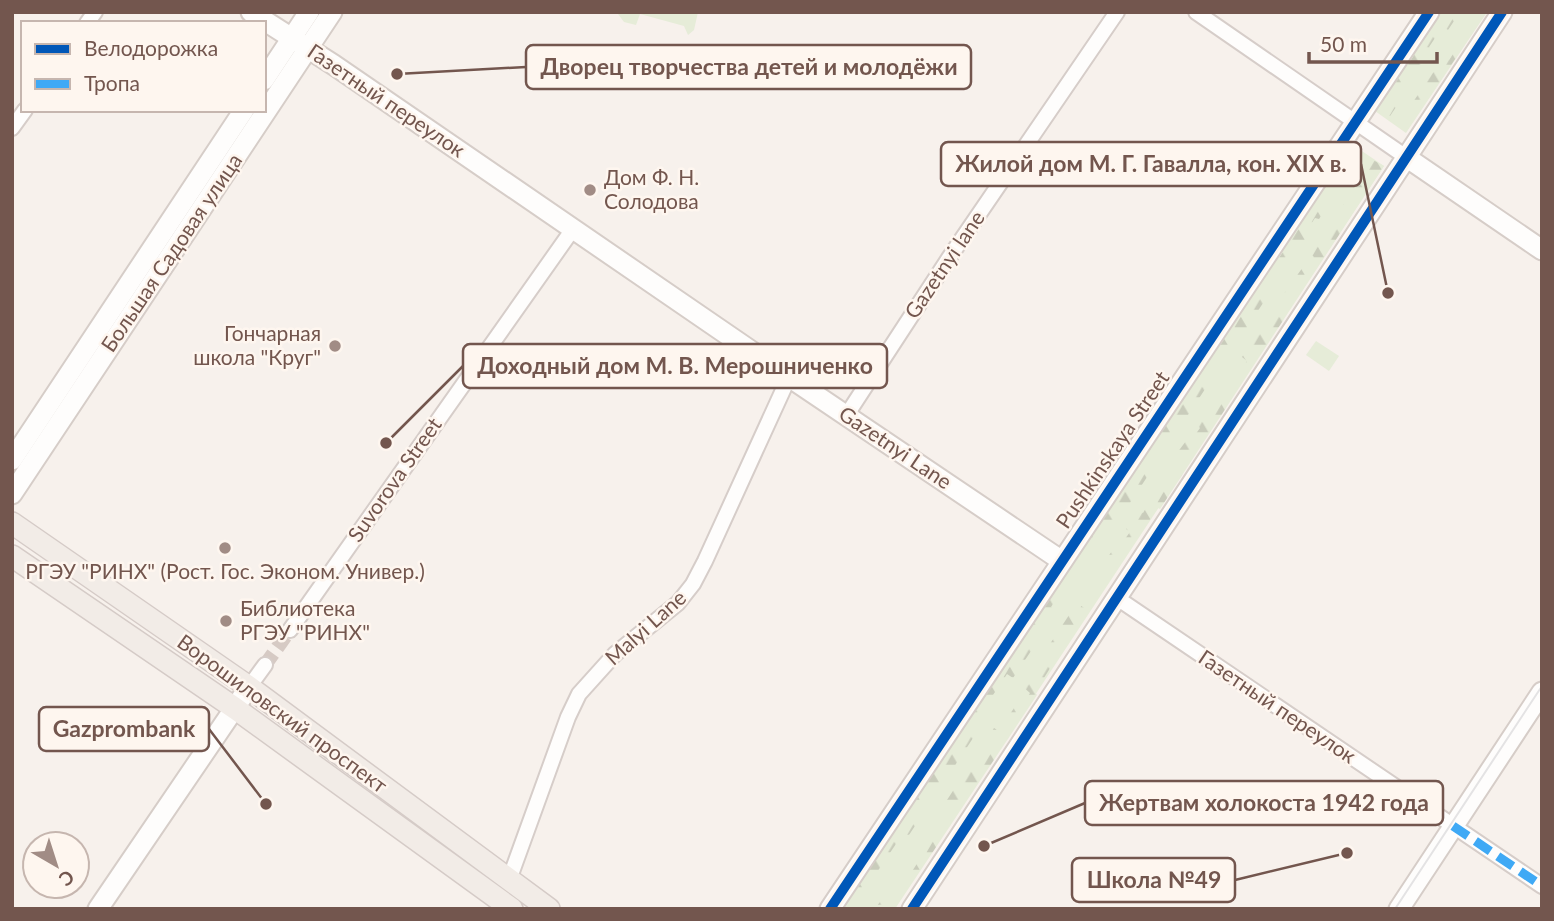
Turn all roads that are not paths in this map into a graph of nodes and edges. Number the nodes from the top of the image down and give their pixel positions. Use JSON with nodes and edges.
{"nodes":[{"id":1,"x":309,"y":12,"type":"edge"},
{"id":2,"x":332,"y":12,"type":"edge"},
{"id":3,"x":1117,"y":12,"type":"edge"},
{"id":4,"x":1196,"y":12,"type":"edge"},
{"id":5,"x":1429,"y":12,"type":"edge"},
{"id":6,"x":1502,"y":12,"type":"edge"},
{"id":7,"x":266,"y":21,"type":"edge"},
{"id":8,"x":300,"y":43,"type":"junction"},
{"id":9,"x":266,"y":78,"type":"edge"},
{"id":10,"x":266,"y":96,"type":"edge"},
{"id":11,"x":24,"y":112,"type":"edge"},
{"id":12,"x":243,"y":112,"type":"edge"},
{"id":13,"x":256,"y":112,"type":"edge"},
{"id":14,"x":1355,"y":121,"type":"junction"},
{"id":15,"x":12,"y":128,"type":"edge"},
{"id":16,"x":1406,"y":157,"type":"junction"},
{"id":17,"x":573,"y":229,"type":"junction"},
{"id":18,"x":1542,"y":250,"type":"edge"},
{"id":19,"x":789,"y":377,"type":"junction"},
{"id":20,"x":846,"y":416,"type":"junction"},
{"id":21,"x":12,"y":460,"type":"edge"},
{"id":22,"x":12,"y":494,"type":"edge"},
{"id":23,"x":12,"y":523,"type":"edge"},
{"id":24,"x":12,"y":556,"type":"edge"},
{"id":25,"x":1062,"y":561,"type":"junction"},
{"id":26,"x":1117,"y":598,"type":"junction"},
{"id":27,"x":290,"y":630,"type":"tunnel mouth"},
{"id":28,"x":265,"y":665,"type":"tunnel mouth"},
{"id":29,"x":249,"y":687,"type":"junction"},
{"id":30,"x":1542,"y":692,"type":"edge"},
{"id":31,"x":236,"y":709,"type":"junction"},
{"id":32,"x":1453,"y":826,"type":"junction"},
{"id":33,"x":509,"y":880,"type":"junction"},
{"id":34,"x":1542,"y":886,"type":"edge"},
{"id":35,"x":98,"y":909,"type":"edge"},
{"id":36,"x":512,"y":909,"type":"edge"},
{"id":37,"x":549,"y":909,"type":"edge"},
{"id":38,"x":830,"y":909,"type":"edge"},
{"id":39,"x":912,"y":909,"type":"edge"},
{"id":40,"x":1399,"y":909,"type":"edge"}],
"edges":[{"from":1,"to":8,"type":"street","name":"Большая Садовая улица"},
{"from":2,"to":8,"type":"street","name":"Большая Садовая улица"},
{"from":3,"to":20,"type":"street","name":"Gazetnyi lane"},
{"from":4,"to":14,"type":"street"},
{"from":5,"to":14,"type":"street","name":"Pushkinskaya Street"},
{"from":6,"to":16,"type":"street"},
{"from":7,"to":8,"type":"street","name":"Газетный переулок"},
{"from":8,"to":9,"type":"street","name":"Большая Садовая улица"},
{"from":8,"to":10,"type":"street","name":"Большая Садовая улица"},
{"from":8,"to":17,"type":"street","name":"Газетный переулок"},
{"from":11,"to":15,"type":"street"},
{"from":12,"to":21,"type":"street","name":"Большая Садовая улица"},
{"from":13,"to":22,"type":"street","name":"Большая Садовая улица"},
{"from":14,"to":16,"type":"street"},
{"from":14,"to":25,"type":"street","name":"Pushkinskaya Street"},
{"from":16,"to":18,"type":"street"},
{"from":16,"to":26,"type":"street"},
{"from":17,"to":19,"type":"street","name":"Gazetnyi Lane"},
{"from":17,"to":27,"type":"street","name":"Suvorova Street"},
{"from":19,"to":20,"type":"street","name":"Gazetnyi Lane"},
{"from":19,"to":33,"type":"street","name":"Malyi Lane"},
{"from":20,"to":25,"type":"street","name":"Gazetnyi Lane"},
{"from":23,"to":29,"type":"main road","name":"Ворошиловский проспект"},
{"from":24,"to":31,"type":"main road","name":"Ворошиловский проспект"},
{"from":25,"to":38,"type":"street","name":"Pushkinskaya Street"},
{"from":26,"to":32,"type":"street","name":"Газетный переулок"},
{"from":26,"to":39,"type":"street"},
{"from":28,"to":29,"type":"street"},
{"from":29,"to":31,"type":"street"},
{"from":29,"to":33,"type":"main road","name":"Ворошиловский проспект"},
{"from":30,"to":32,"type":"street"},
{"from":31,"to":35,"type":"street"},
{"from":31,"to":36,"type":"main road","name":"Ворошиловский проспект"},
{"from":32,"to":34,"type":"street","name":"Газетный переулок"},
{"from":32,"to":40,"type":"street"},
{"from":33,"to":37,"type":"main road","name":"Ворошиловский проспект"}]}
